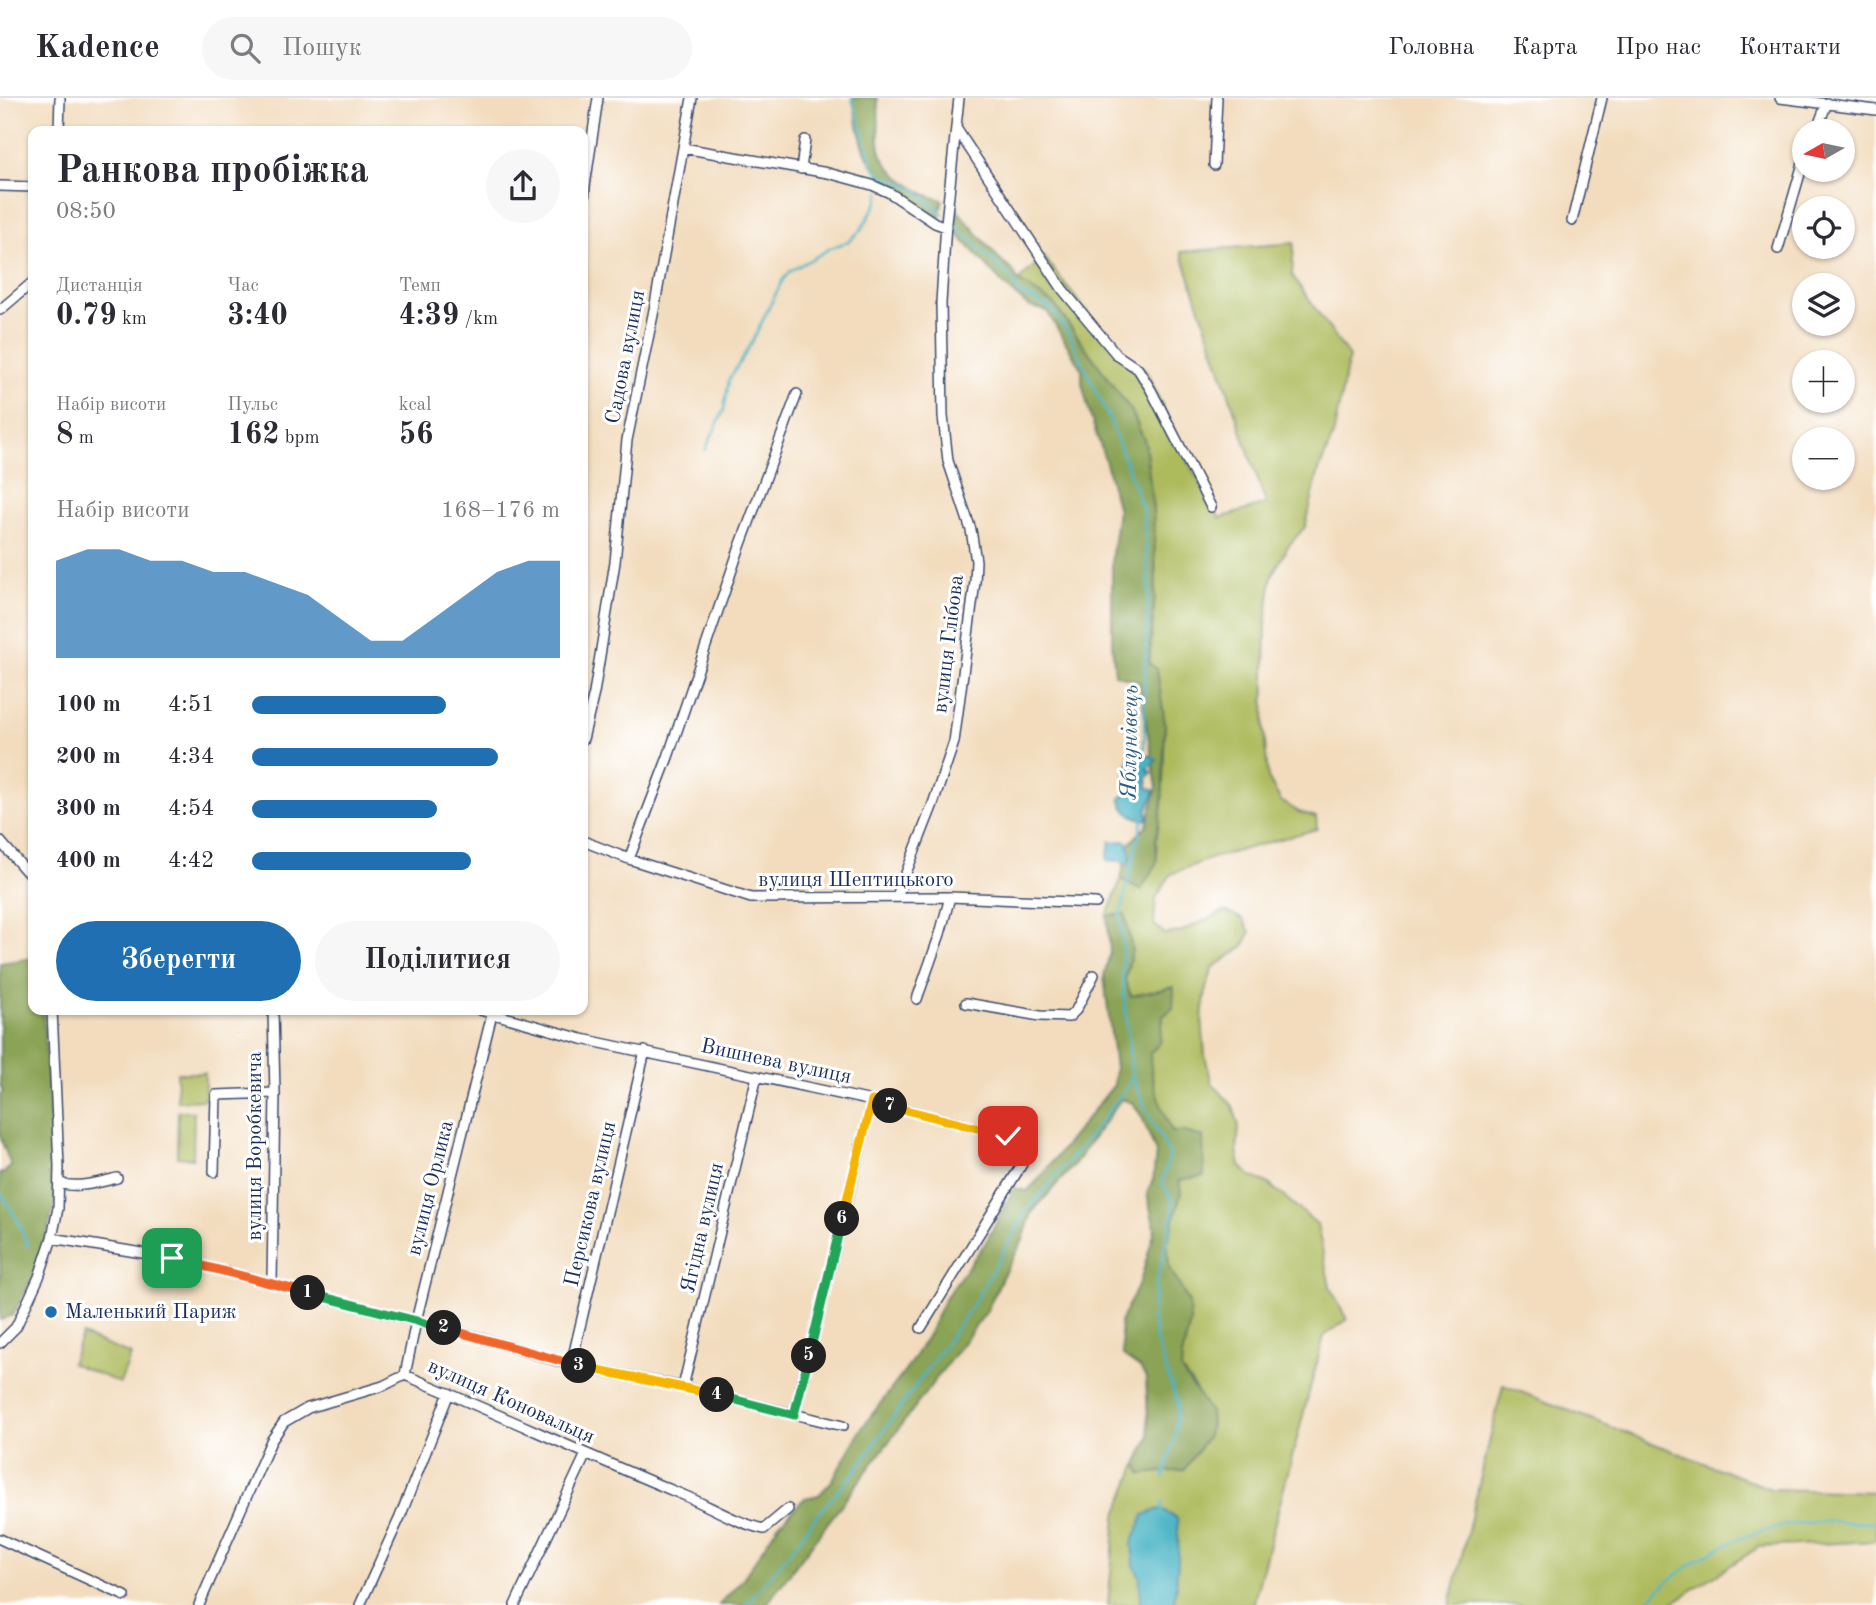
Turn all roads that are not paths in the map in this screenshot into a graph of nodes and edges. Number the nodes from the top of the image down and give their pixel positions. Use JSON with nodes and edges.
{"nodes":[{"id":1,"x":61,"y":98,"type":"edge"},
{"id":2,"x":598,"y":98,"type":"edge"},
{"id":3,"x":692,"y":98,"type":"edge"},
{"id":4,"x":959,"y":98,"type":"edge"},
{"id":5,"x":1217,"y":98,"type":"edge"},
{"id":6,"x":1602,"y":98,"type":"edge"},
{"id":7,"x":1780,"y":98,"type":"edge"},
{"id":8,"x":1827,"y":103,"type":"junction"},
{"id":9,"x":1876,"y":110,"type":"edge"},
{"id":10,"x":1821,"y":119,"type":"edge"},
{"id":11,"x":58,"y":126,"type":"edge"},
{"id":12,"x":955,"y":127,"type":"junction"},
{"id":13,"x":805,"y":140,"type":"dead end"},
{"id":14,"x":683,"y":148,"type":"junction"},
{"id":15,"x":588,"y":161,"type":"edge"},
{"id":16,"x":1214,"y":165,"type":"dead end"},
{"id":17,"x":801,"y":169,"type":"junction"},
{"id":18,"x":1797,"y":182,"type":"edge"},
{"id":19,"x":0,"y":186,"type":"edge"},
{"id":20,"x":28,"y":187,"type":"edge"},
{"id":21,"x":1572,"y":220,"type":"dead end"},
{"id":22,"x":946,"y":225,"type":"junction"},
{"id":23,"x":1777,"y":249,"type":"dead end"},
{"id":24,"x":28,"y":286,"type":"edge"},
{"id":25,"x":0,"y":310,"type":"edge"},
{"id":26,"x":797,"y":394,"type":"dead end"},
{"id":27,"x":1211,"y":506,"type":"dead end"},
{"id":28,"x":588,"y":718,"type":"edge"},
{"id":29,"x":0,"y":841,"type":"edge"},
{"id":30,"x":588,"y":843,"type":"edge"},
{"id":31,"x":629,"y":859,"type":"junction"},
{"id":32,"x":28,"y":872,"type":"edge"},
{"id":33,"x":897,"y":896,"type":"junction"},
{"id":34,"x":950,"y":897,"type":"junction"},
{"id":35,"x":1096,"y":903,"type":"dead end"},
{"id":36,"x":1094,"y":975,"type":"dead end"},
{"id":37,"x":917,"y":999,"type":"dead end"},
{"id":38,"x":965,"y":1003,"type":"dead end"},
{"id":39,"x":52,"y":1015,"type":"edge"},
{"id":40,"x":273,"y":1015,"type":"edge"},
{"id":41,"x":491,"y":1015,"type":"edge"},
{"id":42,"x":505,"y":1015,"type":"edge"},
{"id":43,"x":645,"y":1051,"type":"junction"},
{"id":44,"x":757,"y":1076,"type":"junction"},
{"id":45,"x":275,"y":1093,"type":"junction"},
{"id":46,"x":872,"y":1101,"type":"junction"},
{"id":47,"x":214,"y":1172,"type":"dead end"},
{"id":48,"x":117,"y":1178,"type":"dead end"},
{"id":49,"x":60,"y":1183,"type":"junction"},
{"id":50,"x":52,"y":1238,"type":"junction"},
{"id":51,"x":272,"y":1282,"type":"junction"},
{"id":52,"x":416,"y":1321,"type":"junction"},
{"id":53,"x":921,"y":1328,"type":"dead end"},
{"id":54,"x":0,"y":1343,"type":"edge"},
{"id":55,"x":570,"y":1365,"type":"junction"},
{"id":56,"x":405,"y":1375,"type":"junction"},
{"id":57,"x":683,"y":1387,"type":"junction"},
{"id":58,"x":449,"y":1393,"type":"junction"},
{"id":59,"x":794,"y":1415,"type":"junction"},
{"id":60,"x":843,"y":1426,"type":"dead end"},
{"id":61,"x":586,"y":1454,"type":"junction"},
{"id":62,"x":788,"y":1509,"type":"dead end"},
{"id":63,"x":0,"y":1539,"type":"edge"},
{"id":64,"x":125,"y":1596,"type":"dead end"},
{"id":65,"x":200,"y":1605,"type":"edge"},
{"id":66,"x":360,"y":1605,"type":"edge"},
{"id":67,"x":515,"y":1605,"type":"edge"}],
"edges":[{"from":1,"to":11,"type":"street"},
{"from":2,"to":15,"type":"street"},
{"from":3,"to":14,"type":"street","name":"Садова вулиця"},
{"from":4,"to":12,"type":"street"},
{"from":5,"to":16,"type":"street"},
{"from":6,"to":21,"type":"street"},
{"from":7,"to":8,"type":"street"},
{"from":8,"to":9,"type":"street"},
{"from":8,"to":10,"type":"street"},
{"from":12,"to":22,"type":"street","name":"вулиця Глібова"},
{"from":12,"to":27,"type":"street"},
{"from":13,"to":17,"type":"street"},
{"from":14,"to":17,"type":"street"},
{"from":14,"to":28,"type":"street","name":"Садова вулиця"},
{"from":17,"to":22,"type":"street"},
{"from":18,"to":23,"type":"street"},
{"from":19,"to":20,"type":"street"},
{"from":22,"to":33,"type":"street","name":"вулиця Глібова"},
{"from":24,"to":25,"type":"street"},
{"from":26,"to":31,"type":"street"},
{"from":29,"to":32,"type":"street"},
{"from":30,"to":31,"type":"street","name":"вулиця Шептицького"},
{"from":31,"to":33,"type":"street","name":"вулиця Шептицького"},
{"from":33,"to":34,"type":"street","name":"вулиця Шептицького"},
{"from":34,"to":35,"type":"street","name":"вулиця Шептицького"},
{"from":34,"to":37,"type":"street"},
{"from":36,"to":38,"type":"street"},
{"from":39,"to":49,"type":"street"},
{"from":40,"to":45,"type":"street","name":"вулиця Воробкевича"},
{"from":41,"to":52,"type":"street","name":"вулиця Орлика"},
{"from":42,"to":43,"type":"street","name":"Вишнева вулиця"},
{"from":43,"to":44,"type":"street","name":"Вишнева вулиця"},
{"from":43,"to":55,"type":"street","name":"Персикова вулиця"},
{"from":44,"to":46,"type":"street","name":"Вишнева вулиця"},
{"from":44,"to":57,"type":"street","name":"Ягідна вулиця"},
{"from":45,"to":47,"type":"street"},
{"from":45,"to":51,"type":"street","name":"вулиця Воробкевича"},
{"from":46,"to":53,"type":"street","name":"Вишнева вулиця"},
{"from":46,"to":59,"type":"street"},
{"from":48,"to":49,"type":"street"},
{"from":49,"to":50,"type":"street"},
{"from":50,"to":51,"type":"street"},
{"from":50,"to":54,"type":"street"},
{"from":51,"to":52,"type":"street"},
{"from":52,"to":55,"type":"street"},
{"from":52,"to":56,"type":"street","name":"вулиця Орлика"},
{"from":55,"to":57,"type":"street"},
{"from":56,"to":58,"type":"street","name":"вулиця Коновальця"},
{"from":56,"to":65,"type":"street","name":"вулиця Коновальця"},
{"from":57,"to":59,"type":"street"},
{"from":58,"to":61,"type":"street","name":"вулиця Коновальця"},
{"from":58,"to":66,"type":"street"},
{"from":59,"to":60,"type":"street"},
{"from":61,"to":62,"type":"street","name":"вулиця Коновальця"},
{"from":61,"to":67,"type":"street"},
{"from":63,"to":64,"type":"street"}]}
